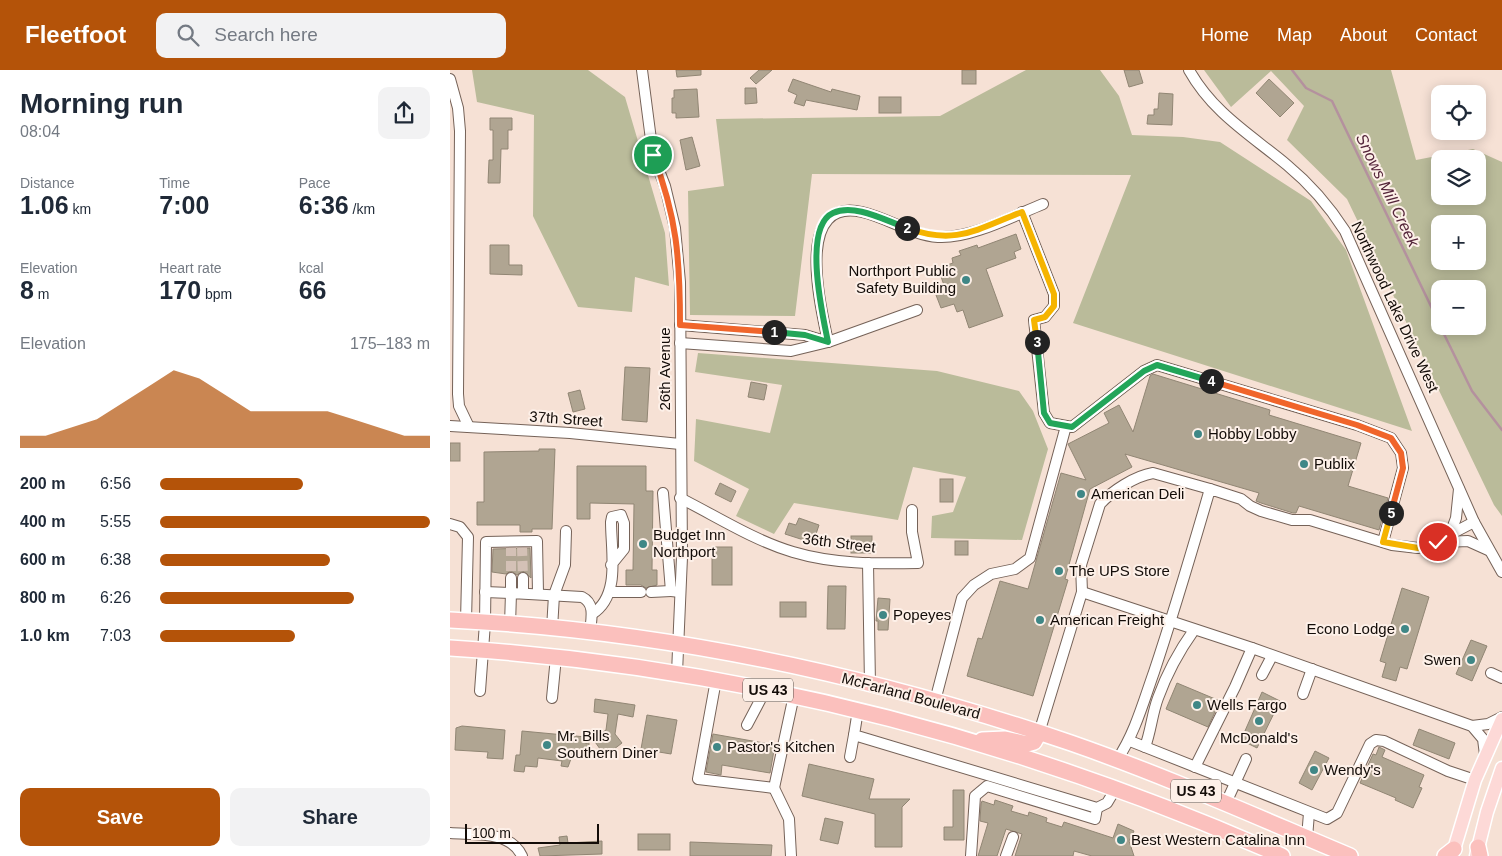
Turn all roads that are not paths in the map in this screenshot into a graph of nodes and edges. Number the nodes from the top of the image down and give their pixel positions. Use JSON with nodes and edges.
{"nodes":[{"id":1,"x":642,"y":70,"type":"edge"},
{"id":2,"x":1189,"y":70,"type":"edge"},
{"id":3,"x":450,"y":79,"type":"edge"},
{"id":4,"x":454,"y":108,"type":"edge"},
{"id":5,"x":1043,"y":204,"type":"dead end"},
{"id":6,"x":1022,"y":212,"type":"junction"},
{"id":7,"x":917,"y":310,"type":"dead end"},
{"id":8,"x":680,"y":325,"type":"junction"},
{"id":9,"x":828,"y":342,"type":"junction"},
{"id":10,"x":680,"y":343,"type":"junction"},
{"id":11,"x":450,"y":426,"type":"edge"},
{"id":12,"x":1066,"y":426,"type":"junction"},
{"id":13,"x":469,"y":427,"type":"junction"},
{"id":14,"x":680,"y":444,"type":"junction"},
{"id":15,"x":1459,"y":488,"type":"junction"},
{"id":16,"x":1210,"y":490,"type":"junction"},
{"id":17,"x":663,"y":493,"type":"dead end"},
{"id":18,"x":680,"y":498,"type":"junction"},
{"id":19,"x":912,"y":510,"type":"dead end"},
{"id":20,"x":1474,"y":522,"type":"junction"},
{"id":21,"x":450,"y":524,"type":"edge"},
{"id":22,"x":566,"y":531,"type":"dead end"},
{"id":23,"x":1448,"y":538,"type":"junction"},
{"id":24,"x":1383,"y":542,"type":"junction"},
{"id":25,"x":1438,"y":542,"type":"junction"},
{"id":26,"x":1488,"y":550,"type":"junction"},
{"id":27,"x":868,"y":563,"type":"junction"},
{"id":28,"x":611,"y":565,"type":"dead end"},
{"id":29,"x":1502,"y":572,"type":"edge"},
{"id":30,"x":511,"y":578,"type":"tunnel mouth"},
{"id":31,"x":523,"y":578,"type":"tunnel mouth"},
{"id":32,"x":676,"y":591,"type":"junction"},
{"id":33,"x":485,"y":592,"type":"junction"},
{"id":34,"x":611,"y":592,"type":"junction"},
{"id":35,"x":1082,"y":592,"type":"junction"},
{"id":36,"x":511,"y":593,"type":"junction"},
{"id":37,"x":523,"y":593,"type":"junction"},
{"id":38,"x":538,"y":594,"type":"junction"},
{"id":39,"x":554,"y":595,"type":"junction"},
{"id":40,"x":592,"y":614,"type":"junction"},
{"id":41,"x":450,"y":620,"type":"edge"},
{"id":42,"x":466,"y":621,"type":"junction"},
{"id":43,"x":1171,"y":622,"type":"junction"},
{"id":44,"x":485,"y":623,"type":"junction"},
{"id":45,"x":510,"y":625,"type":"junction"},
{"id":46,"x":552,"y":629,"type":"junction"},
{"id":47,"x":1194,"y":630,"type":"junction"},
{"id":48,"x":590,"y":633,"type":"junction"},
{"id":49,"x":678,"y":645,"type":"junction"},
{"id":50,"x":450,"y":648,"type":"edge"},
{"id":51,"x":1252,"y":648,"type":"junction"},
{"id":52,"x":482,"y":650,"type":"junction"},
{"id":53,"x":1272,"y":656,"type":"junction"},
{"id":54,"x":556,"y":657,"type":"junction"},
{"id":55,"x":1312,"y":669,"type":"junction"},
{"id":56,"x":677,"y":672,"type":"junction"},
{"id":57,"x":1491,"y":673,"type":"dead end"},
{"id":58,"x":1262,"y":675,"type":"dead end"},
{"id":59,"x":1502,"y":678,"type":"edge"},
{"id":60,"x":716,"y":680,"type":"junction"},
{"id":61,"x":870,"y":685,"type":"junction"},
{"id":62,"x":766,"y":690,"type":"junction"},
{"id":63,"x":480,"y":691,"type":"dead end"},
{"id":64,"x":1304,"y":694,"type":"dead end"},
{"id":65,"x":794,"y":695,"type":"junction"},
{"id":66,"x":552,"y":698,"type":"dead end"},
{"id":67,"x":935,"y":701,"type":"junction"},
{"id":68,"x":858,"y":710,"type":"junction"},
{"id":69,"x":1502,"y":718,"type":"edge"},
{"id":70,"x":747,"y":725,"type":"dead end"},
{"id":71,"x":1472,"y":726,"type":"junction"},
{"id":72,"x":1039,"y":733,"type":"junction"},
{"id":73,"x":854,"y":735,"type":"junction"},
{"id":74,"x":975,"y":741,"type":"junction"},
{"id":75,"x":1130,"y":741,"type":"junction"},
{"id":76,"x":1145,"y":747,"type":"junction"},
{"id":77,"x":1485,"y":755,"type":"junction"},
{"id":78,"x":850,"y":757,"type":"dead end"},
{"id":79,"x":1117,"y":760,"type":"junction"},
{"id":80,"x":1246,"y":760,"type":"dead end"},
{"id":81,"x":1195,"y":767,"type":"junction"},
{"id":82,"x":1502,"y":768,"type":"edge"},
{"id":83,"x":1475,"y":780,"type":"junction"},
{"id":84,"x":1236,"y":784,"type":"junction"},
{"id":85,"x":774,"y":788,"type":"junction"},
{"id":86,"x":1116,"y":788,"type":"junction"},
{"id":87,"x":1226,"y":803,"type":"junction"},
{"id":88,"x":1097,"y":808,"type":"junction"},
{"id":89,"x":1309,"y":814,"type":"junction"},
{"id":90,"x":450,"y":834,"type":"edge"},
{"id":91,"x":1013,"y":837,"type":"dead end"},
{"id":92,"x":1307,"y":838,"type":"junction"},
{"id":93,"x":1478,"y":853,"type":"edge"},
{"id":94,"x":1450,"y":854,"type":"edge"},
{"id":95,"x":522,"y":856,"type":"edge"},
{"id":96,"x":791,"y":856,"type":"edge"},
{"id":97,"x":971,"y":856,"type":"edge"},
{"id":98,"x":1006,"y":856,"type":"edge"},
{"id":99,"x":1282,"y":856,"type":"edge"},
{"id":100,"x":1350,"y":856,"type":"edge"}],
"edges":[{"from":1,"to":8,"type":"street","name":"26th Avenue"},
{"from":2,"to":15,"type":"street","name":"Northwood Lake Drive West"},
{"from":3,"to":4,"type":"street"},
{"from":4,"to":13,"type":"street"},
{"from":5,"to":6,"type":"street"},
{"from":6,"to":9,"type":"street"},
{"from":6,"to":12,"type":"street"},
{"from":7,"to":9,"type":"street"},
{"from":8,"to":9,"type":"street"},
{"from":8,"to":10,"type":"street","name":"26th Avenue"},
{"from":9,"to":10,"type":"street"},
{"from":10,"to":14,"type":"street","name":"26th Avenue"},
{"from":11,"to":13,"type":"street","name":"37th Street"},
{"from":12,"to":24,"type":"street"},
{"from":12,"to":67,"type":"street"},
{"from":13,"to":14,"type":"street","name":"37th Street"},
{"from":14,"to":18,"type":"street","name":"26th Avenue"},
{"from":15,"to":20,"type":"street","name":"Northwood Lake Drive West"},
{"from":15,"to":23,"type":"street"},
{"from":16,"to":24,"type":"street"},
{"from":16,"to":35,"type":"street"},
{"from":16,"to":43,"type":"street"},
{"from":17,"to":32,"type":"street"},
{"from":18,"to":27,"type":"street","name":"36th Street"},
{"from":18,"to":32,"type":"street","name":"26th Avenue"},
{"from":19,"to":27,"type":"street","name":"36th Street"},
{"from":20,"to":23,"type":"street"},
{"from":20,"to":26,"type":"street","name":"Northwood Lake Drive West"},
{"from":21,"to":42,"type":"street"},
{"from":22,"to":39,"type":"street"},
{"from":23,"to":25,"type":"street"},
{"from":24,"to":25,"type":"street"},
{"from":25,"to":26,"type":"street"},
{"from":26,"to":29,"type":"street","name":"Northwood Lake Drive West"},
{"from":27,"to":61,"type":"street"},
{"from":28,"to":34,"type":"street"},
{"from":30,"to":36,"type":"street"},
{"from":31,"to":37,"type":"street"},
{"from":32,"to":34,"type":"street"},
{"from":32,"to":49,"type":"street","name":"26th Avenue"},
{"from":33,"to":36,"type":"street"},
{"from":33,"to":38,"type":"street"},
{"from":33,"to":44,"type":"street"},
{"from":34,"to":40,"type":"street"},
{"from":35,"to":43,"type":"street"},
{"from":35,"to":72,"type":"street"},
{"from":36,"to":37,"type":"street"},
{"from":36,"to":45,"type":"street"},
{"from":37,"to":38,"type":"street"},
{"from":38,"to":39,"type":"street"},
{"from":39,"to":40,"type":"street"},
{"from":39,"to":46,"type":"street"},
{"from":40,"to":48,"type":"street"},
{"from":41,"to":42,"type":"highway","name":"McFarland Boulevard","number":"US 43"},
{"from":42,"to":44,"type":"highway","name":"McFarland Boulevard","number":"US 43"},
{"from":43,"to":47,"type":"street"},
{"from":43,"to":75,"type":"street"},
{"from":44,"to":45,"type":"highway","name":"McFarland Boulevard","number":"US 43"},
{"from":44,"to":52,"type":"street"},
{"from":45,"to":46,"type":"highway","name":"McFarland Boulevard","number":"US 43"},
{"from":46,"to":48,"type":"highway","name":"McFarland Boulevard","number":"US 43"},
{"from":47,"to":51,"type":"street"},
{"from":47,"to":76,"type":"street"},
{"from":48,"to":49,"type":"highway","name":"McFarland Boulevard","number":"US 43"},
{"from":49,"to":56,"type":"street","name":"26th Avenue"},
{"from":49,"to":61,"type":"highway","name":"McFarland Boulevard","number":"US 43"},
{"from":50,"to":52,"type":"highway","name":"McFarland Boulevard","number":"US 43"},
{"from":51,"to":53,"type":"street"},
{"from":51,"to":81,"type":"street"},
{"from":52,"to":54,"type":"highway","name":"McFarland Boulevard","number":"US 43"},
{"from":52,"to":63,"type":"street"},
{"from":53,"to":55,"type":"street"},
{"from":53,"to":58,"type":"street"},
{"from":54,"to":56,"type":"highway","name":"McFarland Boulevard","number":"US 43"},
{"from":54,"to":66,"type":"street"},
{"from":55,"to":64,"type":"street"},
{"from":55,"to":71,"type":"street"},
{"from":56,"to":60,"type":"highway","name":"McFarland Boulevard","number":"US 43"},
{"from":57,"to":59,"type":"street"},
{"from":60,"to":62,"type":"highway","name":"McFarland Boulevard","number":"US 43"},
{"from":60,"to":85,"type":"street"},
{"from":61,"to":67,"type":"highway","name":"McFarland Boulevard","number":"US 43"},
{"from":62,"to":65,"type":"highway","name":"McFarland Boulevard","number":"US 43"},
{"from":62,"to":70,"type":"street"},
{"from":65,"to":68,"type":"highway","name":"McFarland Boulevard","number":"US 43"},
{"from":65,"to":85,"type":"street"},
{"from":67,"to":72,"type":"highway","name":"McFarland Boulevard","number":"US 43"},
{"from":68,"to":73,"type":"street"},
{"from":68,"to":74,"type":"highway","name":"McFarland Boulevard","number":"US 43"},
{"from":69,"to":71,"type":"street"},
{"from":69,"to":77,"type":"main road"},
{"from":71,"to":77,"type":"street"},
{"from":72,"to":74,"type":"highway"},
{"from":72,"to":79,"type":"highway","name":"McFarland Boulevard","number":"US 43"},
{"from":73,"to":78,"type":"street"},
{"from":73,"to":88,"type":"street"},
{"from":74,"to":86,"type":"highway","name":"McFarland Boulevard","number":"US 43"},
{"from":75,"to":76,"type":"street"},
{"from":75,"to":79,"type":"street"},
{"from":76,"to":81,"type":"street"},
{"from":77,"to":83,"type":"main road"},
{"from":79,"to":87,"type":"highway","name":"McFarland Boulevard","number":"US 43"},
{"from":80,"to":84,"type":"street"},
{"from":81,"to":84,"type":"street"},
{"from":82,"to":93,"type":"main road"},
{"from":83,"to":89,"type":"street"},
{"from":83,"to":94,"type":"main road"},
{"from":84,"to":87,"type":"street"},
{"from":84,"to":89,"type":"street"},
{"from":85,"to":96,"type":"street"},
{"from":86,"to":88,"type":"street"},
{"from":86,"to":99,"type":"highway","name":"McFarland Boulevard","number":"US 43"},
{"from":87,"to":92,"type":"highway","name":"McFarland Boulevard","number":"US 43"},
{"from":88,"to":97,"type":"street"},
{"from":89,"to":92,"type":"street"},
{"from":90,"to":95,"type":"street"},
{"from":91,"to":98,"type":"street"},
{"from":92,"to":100,"type":"highway","name":"McFarland Boulevard","number":"US 43"}]}
